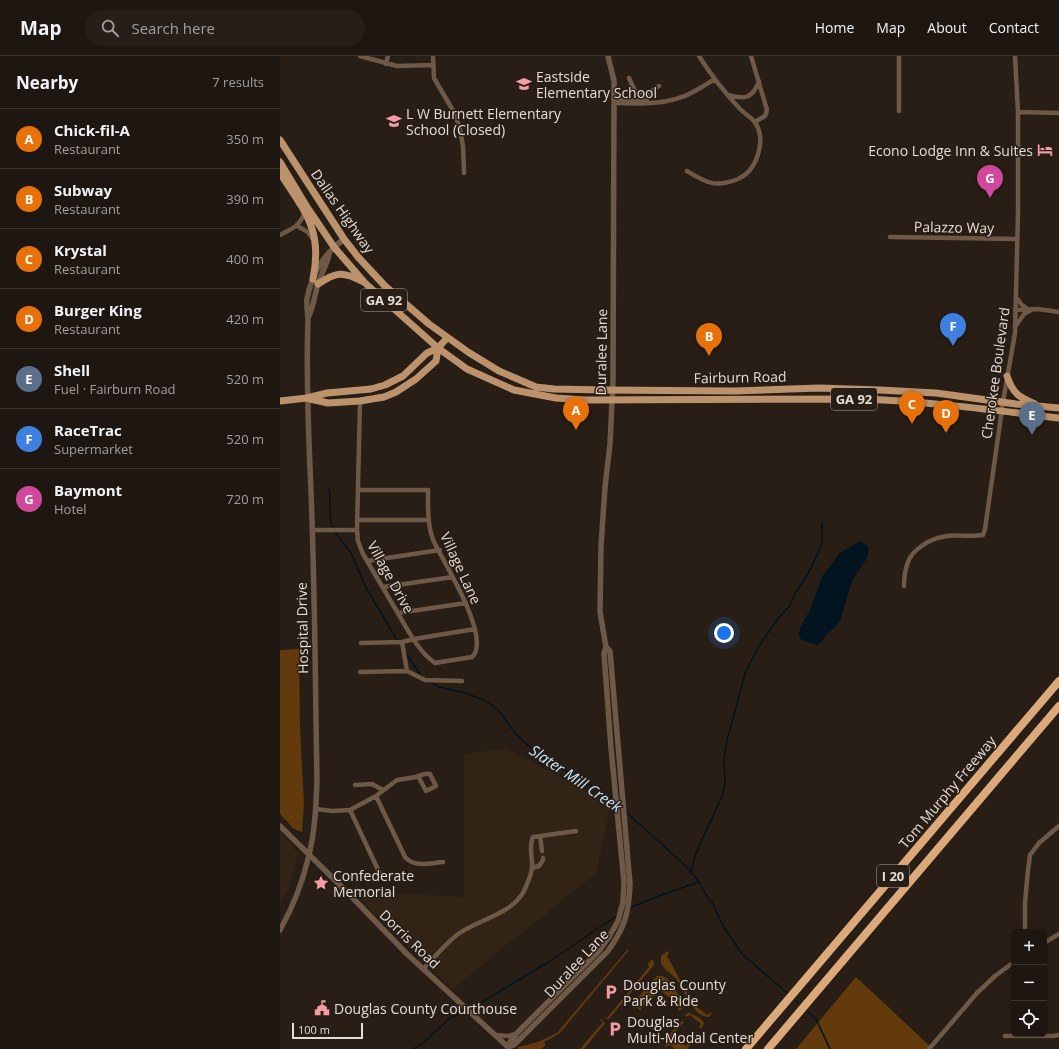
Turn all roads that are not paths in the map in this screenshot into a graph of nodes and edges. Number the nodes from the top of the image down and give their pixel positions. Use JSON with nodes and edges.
{"nodes":[{"id":1,"x":360,"y":56,"type":"edge"},
{"id":2,"x":388,"y":56,"type":"edge"},
{"id":3,"x":432,"y":56,"type":"edge"},
{"id":4,"x":608,"y":56,"type":"edge"},
{"id":5,"x":699,"y":56,"type":"edge"},
{"id":6,"x":751,"y":56,"type":"edge"},
{"id":7,"x":900,"y":56,"type":"edge"},
{"id":8,"x":1015,"y":56,"type":"edge"},
{"id":9,"x":386,"y":64,"type":"junction"},
{"id":10,"x":433,"y":65,"type":"junction"},
{"id":11,"x":629,"y":78,"type":"dead end"},
{"id":12,"x":714,"y":79,"type":"junction"},
{"id":13,"x":759,"y":81,"type":"junction"},
{"id":14,"x":659,"y":86,"type":"dead end"},
{"id":15,"x":647,"y":94,"type":"junction"},
{"id":16,"x":728,"y":95,"type":"junction"},
{"id":17,"x":614,"y":102,"type":"junction"},
{"id":18,"x":647,"y":102,"type":"junction"},
{"id":19,"x":899,"y":111,"type":"dead end"},
{"id":20,"x":1018,"y":112,"type":"junction"},
{"id":21,"x":1059,"y":113,"type":"edge"},
{"id":22,"x":755,"y":122,"type":"junction"},
{"id":23,"x":280,"y":140,"type":"edge"},
{"id":24,"x":280,"y":162,"type":"edge"},
{"id":25,"x":687,"y":171,"type":"dead end"},
{"id":26,"x":280,"y":173,"type":"edge"},
{"id":27,"x":464,"y":173,"type":"dead end"},
{"id":28,"x":305,"y":212,"type":"junction"},
{"id":29,"x":297,"y":226,"type":"junction"},
{"id":30,"x":280,"y":235,"type":"edge"},
{"id":31,"x":890,"y":237,"type":"dead end"},
{"id":32,"x":1017,"y":239,"type":"junction"},
{"id":33,"x":344,"y":240,"type":"junction"},
{"id":34,"x":315,"y":242,"type":"junction"},
{"id":35,"x":334,"y":247,"type":"junction"},
{"id":36,"x":315,"y":281,"type":"junction"},
{"id":37,"x":365,"y":283,"type":"junction"},
{"id":38,"x":1016,"y":297,"type":"junction"},
{"id":39,"x":1028,"y":309,"type":"junction"},
{"id":40,"x":1038,"y":309,"type":"junction"},
{"id":41,"x":1015,"y":310,"type":"junction"},
{"id":42,"x":1059,"y":312,"type":"edge"},
{"id":43,"x":1015,"y":327,"type":"junction"},
{"id":44,"x":447,"y":338,"type":"junction"},
{"id":45,"x":438,"y":348,"type":"junction"},
{"id":46,"x":1007,"y":376,"type":"junction"},
{"id":47,"x":613,"y":390,"type":"junction"},
{"id":48,"x":307,"y":398,"type":"junction"},
{"id":49,"x":612,"y":400,"type":"junction"},
{"id":50,"x":280,"y":401,"type":"edge"},
{"id":51,"x":360,"y":401,"type":"junction"},
{"id":52,"x":1003,"y":402,"type":"junction"},
{"id":53,"x":1041,"y":406,"type":"junction"},
{"id":54,"x":1059,"y":408,"type":"edge"},
{"id":55,"x":1002,"y":411,"type":"junction"},
{"id":56,"x":1059,"y":418,"type":"edge"},
{"id":57,"x":358,"y":490,"type":"junction"},
{"id":58,"x":357,"y":520,"type":"junction"},
{"id":59,"x":428,"y":520,"type":"junction"},
{"id":60,"x":312,"y":530,"type":"junction"},
{"id":61,"x":356,"y":530,"type":"junction"},
{"id":62,"x":440,"y":550,"type":"junction"},
{"id":63,"x":367,"y":561,"type":"junction"},
{"id":64,"x":453,"y":577,"type":"junction"},
{"id":65,"x":904,"y":586,"type":"dead end"},
{"id":66,"x":383,"y":587,"type":"junction"},
{"id":67,"x":466,"y":603,"type":"junction"},
{"id":68,"x":398,"y":613,"type":"junction"},
{"id":69,"x":475,"y":629,"type":"junction"},
{"id":70,"x":414,"y":639,"type":"junction"},
{"id":71,"x":402,"y":642,"type":"junction"},
{"id":72,"x":361,"y":643,"type":"dead end"},
{"id":73,"x":606,"y":647,"type":"junction"},
{"id":74,"x":475,"y":654,"type":"joint"},
{"id":75,"x":407,"y":670,"type":"junction"},
{"id":76,"x":360,"y":672,"type":"dead end"},
{"id":77,"x":1059,"y":676,"type":"edge"},
{"id":78,"x":462,"y":681,"type":"dead end"},
{"id":79,"x":1059,"y":681,"type":"edge"},
{"id":80,"x":1040,"y":703,"type":"junction"},
{"id":81,"x":1059,"y":706,"type":"edge"},
{"id":82,"x":418,"y":776,"type":"dead end"},
{"id":83,"x":355,"y":786,"type":"dead end"},
{"id":84,"x":382,"y":790,"type":"junction"},
{"id":85,"x":376,"y":796,"type":"junction"},
{"id":86,"x":316,"y":809,"type":"junction"},
{"id":87,"x":350,"y":810,"type":"junction"},
{"id":88,"x":280,"y":826,"type":"edge"},
{"id":89,"x":1059,"y":826,"type":"edge"},
{"id":90,"x":576,"y":831,"type":"dead end"},
{"id":91,"x":540,"y":836,"type":"junction"},
{"id":92,"x":542,"y":851,"type":"dead end"},
{"id":93,"x":309,"y":855,"type":"junction"},
{"id":94,"x":543,"y":858,"type":"dead end"},
{"id":95,"x":443,"y":862,"type":"dead end"},
{"id":96,"x":532,"y":868,"type":"junction"},
{"id":97,"x":381,"y":876,"type":"dead end"},
{"id":98,"x":1026,"y":929,"type":"edge"},
{"id":99,"x":280,"y":930,"type":"edge"},
{"id":100,"x":1059,"y":934,"type":"edge"},
{"id":101,"x":1047,"y":941,"type":"edge"},
{"id":102,"x":1011,"y":964,"type":"edge"},
{"id":103,"x":423,"y":969,"type":"junction"},
{"id":104,"x":517,"y":1033,"type":"junction"},
{"id":105,"x":496,"y":1035,"type":"junction"},
{"id":106,"x":1059,"y":1035,"type":"edge"},
{"id":107,"x":1005,"y":1036,"type":"dead end"},
{"id":108,"x":509,"y":1048,"type":"edge"},
{"id":109,"x":746,"y":1049,"type":"edge"},
{"id":110,"x":768,"y":1049,"type":"edge"},
{"id":111,"x":929,"y":1049,"type":"edge"}],
"edges":[{"from":1,"to":9,"type":"street"},
{"from":2,"to":9,"type":"street"},
{"from":3,"to":10,"type":"street"},
{"from":4,"to":17,"type":"street","name":"Duralee Lane"},
{"from":5,"to":12,"type":"street"},
{"from":6,"to":13,"type":"street"},
{"from":7,"to":19,"type":"street"},
{"from":8,"to":20,"type":"street","name":"Cherokee Boulevard"},
{"from":9,"to":10,"type":"street"},
{"from":10,"to":27,"type":"street"},
{"from":11,"to":15,"type":"street"},
{"from":12,"to":16,"type":"street"},
{"from":12,"to":18,"type":"street"},
{"from":13,"to":16,"type":"street"},
{"from":13,"to":22,"type":"street"},
{"from":14,"to":15,"type":"street"},
{"from":15,"to":18,"type":"street"},
{"from":16,"to":22,"type":"street"},
{"from":17,"to":18,"type":"street"},
{"from":17,"to":47,"type":"street","name":"Duralee Lane"},
{"from":20,"to":21,"type":"street"},
{"from":20,"to":32,"type":"street","name":"Cherokee Boulevard"},
{"from":22,"to":25,"type":"street"},
{"from":23,"to":33,"type":"main road","name":"Dallas Highway","number":"GA 92"},
{"from":24,"to":35,"type":"main road","name":"Dallas Highway","number":"GA 92"},
{"from":26,"to":28,"type":"main road"},
{"from":28,"to":29,"type":"street"},
{"from":28,"to":34,"type":"main road"},
{"from":29,"to":30,"type":"street"},
{"from":29,"to":34,"type":"street"},
{"from":31,"to":32,"type":"street","name":"Palazzo Way"},
{"from":32,"to":38,"type":"street","name":"Cherokee Boulevard"},
{"from":33,"to":35,"type":"street","name":"Hospital Drive"},
{"from":33,"to":44,"type":"main road","name":"Dallas Highway","number":"GA 92"},
{"from":34,"to":36,"type":"main road"},
{"from":35,"to":36,"type":"street","name":"Hospital Drive"},
{"from":35,"to":37,"type":"main road","name":"Dallas Highway","number":"GA 92"},
{"from":36,"to":37,"type":"main road"},
{"from":36,"to":48,"type":"street","name":"Hospital Drive"},
{"from":37,"to":45,"type":"main road","name":"Dallas Highway","number":"GA 92"},
{"from":38,"to":39,"type":"street"},
{"from":38,"to":41,"type":"street","name":"Cherokee Boulevard"},
{"from":39,"to":40,"type":"street"},
{"from":39,"to":41,"type":"street"},
{"from":40,"to":42,"type":"street"},
{"from":40,"to":43,"type":"street"},
{"from":41,"to":43,"type":"street","name":"Cherokee Boulevard"},
{"from":43,"to":46,"type":"street","name":"Cherokee Boulevard"},
{"from":44,"to":45,"type":"main road"},
{"from":44,"to":47,"type":"main road","name":"Fairburn Road","number":"GA 92"},
{"from":45,"to":48,"type":"main road"},
{"from":45,"to":49,"type":"main road","name":"Fairburn Road","number":"GA 92"},
{"from":45,"to":51,"type":"main road"},
{"from":46,"to":52,"type":"street","name":"Cherokee Boulevard"},
{"from":46,"to":53,"type":"main road"},
{"from":47,"to":49,"type":"street","name":"Duralee Lane"},
{"from":47,"to":52,"type":"main road","name":"Fairburn Road","number":"GA 92"},
{"from":48,"to":50,"type":"main road"},
{"from":48,"to":51,"type":"main road"},
{"from":48,"to":60,"type":"street","name":"Hospital Drive"},
{"from":49,"to":55,"type":"main road","name":"Fairburn Road","number":"GA 92"},
{"from":49,"to":73,"type":"street","name":"Duralee Lane"},
{"from":51,"to":57,"type":"street","name":"Village Drive"},
{"from":52,"to":53,"type":"main road","name":"Fairburn Road","number":"GA 92"},
{"from":52,"to":55,"type":"street","name":"Cherokee Boulevard"},
{"from":53,"to":54,"type":"main road","name":"Fairburn Road","number":"GA 92"},
{"from":55,"to":56,"type":"main road","name":"Fairburn Road","number":"GA 92"},
{"from":55,"to":65,"type":"street","name":"Cherokee Boulevard"},
{"from":57,"to":58,"type":"street","name":"Village Drive"},
{"from":57,"to":59,"type":"street","name":"Village Lane"},
{"from":58,"to":59,"type":"street"},
{"from":58,"to":61,"type":"street","name":"Village Drive"},
{"from":59,"to":62,"type":"street","name":"Village Lane"},
{"from":60,"to":61,"type":"street"},
{"from":60,"to":86,"type":"street","name":"Hospital Drive"},
{"from":61,"to":63,"type":"street","name":"Village Drive"},
{"from":62,"to":63,"type":"street"},
{"from":62,"to":64,"type":"street","name":"Village Lane"},
{"from":63,"to":66,"type":"street","name":"Village Drive"},
{"from":64,"to":66,"type":"street"},
{"from":64,"to":67,"type":"street","name":"Village Lane"},
{"from":66,"to":68,"type":"street","name":"Village Drive"},
{"from":67,"to":68,"type":"street"},
{"from":67,"to":69,"type":"street","name":"Village Lane"},
{"from":68,"to":70,"type":"street","name":"Village Drive"},
{"from":69,"to":70,"type":"street"},
{"from":69,"to":74,"type":"street","name":"Village Lane"},
{"from":70,"to":71,"type":"street"},
{"from":70,"to":74,"type":"street","name":"Village Drive"},
{"from":71,"to":72,"type":"street"},
{"from":71,"to":75,"type":"street"},
{"from":73,"to":104,"type":"street","name":"Duralee Lane"},
{"from":73,"to":108,"type":"street","name":"Duralee Lane"},
{"from":75,"to":76,"type":"street"},
{"from":75,"to":78,"type":"street"},
{"from":77,"to":80,"type":"highway"},
{"from":79,"to":80,"type":"highway","name":"Tom Murphy Freeway","number":"I 20"},
{"from":80,"to":109,"type":"highway","name":"Tom Murphy Freeway","number":"I 20"},
{"from":81,"to":110,"type":"highway","name":"Tom Murphy Freeway","number":"I 20"},
{"from":82,"to":84,"type":"street"},
{"from":83,"to":84,"type":"street"},
{"from":84,"to":85,"type":"street"},
{"from":85,"to":87,"type":"street"},
{"from":85,"to":95,"type":"street"},
{"from":86,"to":87,"type":"street"},
{"from":86,"to":93,"type":"street","name":"Hospital Drive"},
{"from":87,"to":97,"type":"street"},
{"from":88,"to":93,"type":"street","name":"Dorris Road"},
{"from":89,"to":98,"type":"street"},
{"from":90,"to":91,"type":"street"},
{"from":91,"to":92,"type":"street"},
{"from":91,"to":96,"type":"street"},
{"from":93,"to":99,"type":"street","name":"Hospital Drive"},
{"from":93,"to":103,"type":"street","name":"Dorris Road"},
{"from":94,"to":96,"type":"street"},
{"from":96,"to":103,"type":"street"},
{"from":100,"to":101,"type":"street"},
{"from":102,"to":111,"type":"street"},
{"from":103,"to":105,"type":"street","name":"Dorris Road"},
{"from":104,"to":105,"type":"street"},
{"from":104,"to":108,"type":"street","name":"Duralee Lane"},
{"from":105,"to":108,"type":"street","name":"Dorris Road"},
{"from":106,"to":107,"type":"street"}]}
